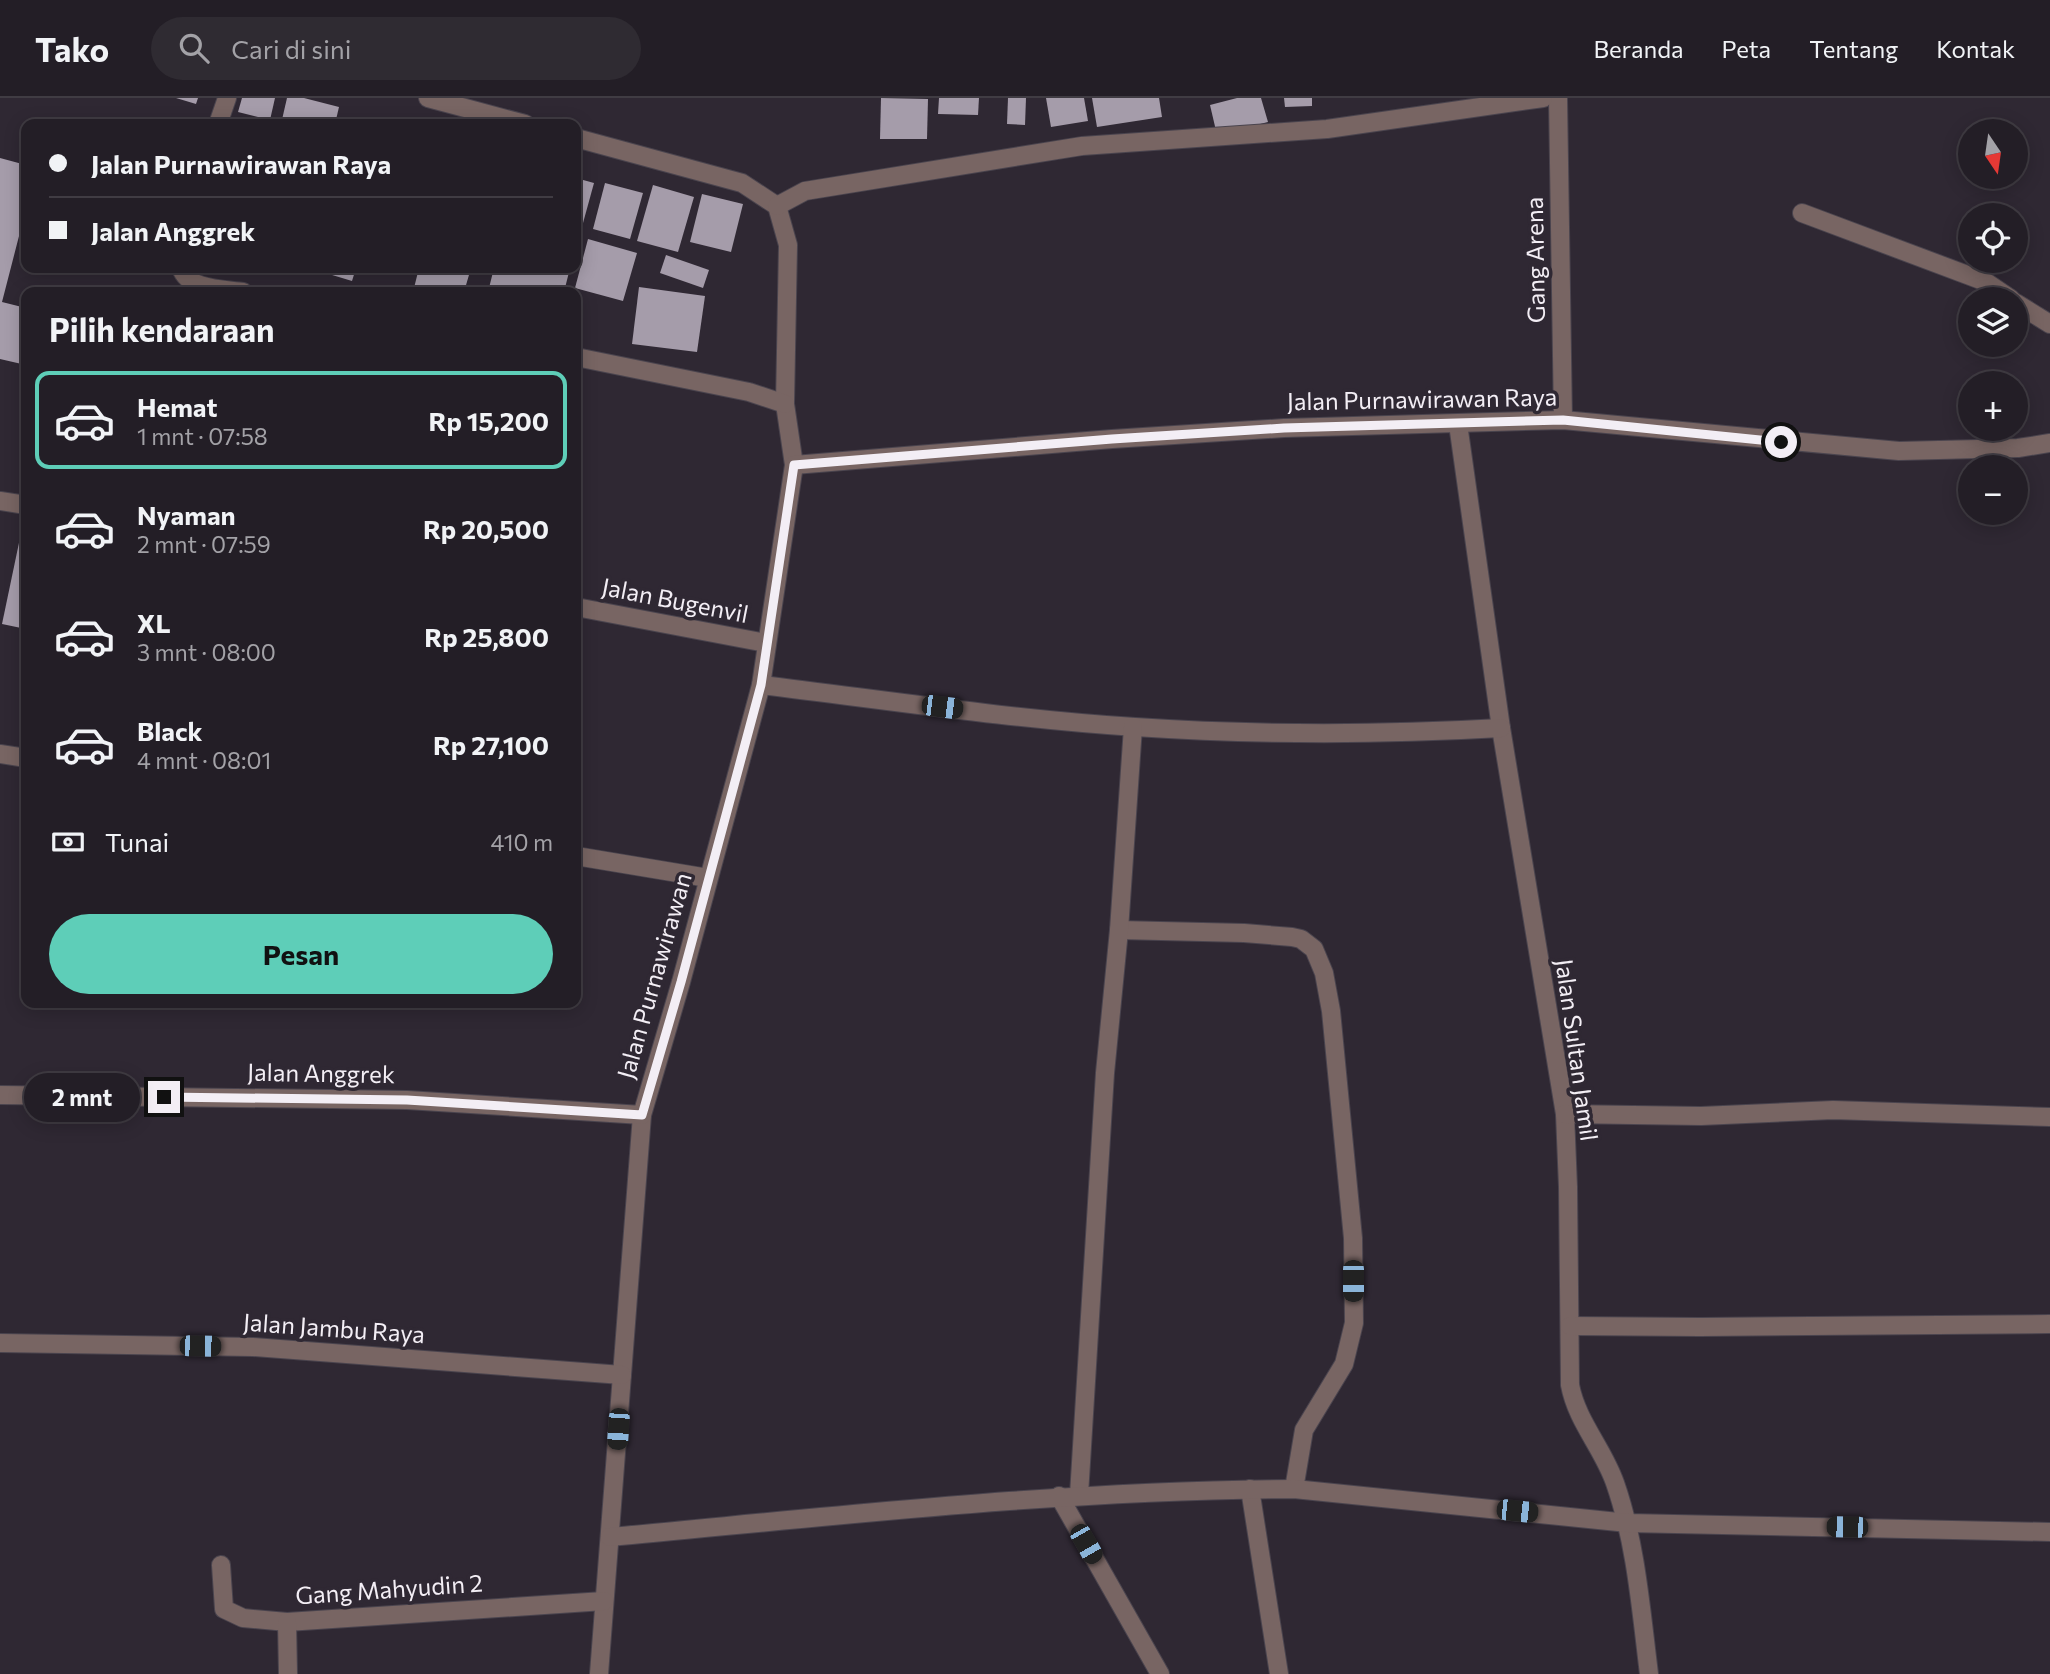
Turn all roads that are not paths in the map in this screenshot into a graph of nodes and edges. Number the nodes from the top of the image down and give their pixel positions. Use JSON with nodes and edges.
{"nodes":[{"id":1,"x":227,"y":98,"type":"edge"},
{"id":2,"x":428,"y":98,"type":"edge"},
{"id":3,"x":1544,"y":98,"type":"edge"},
{"id":4,"x":1558,"y":98,"type":"edge"},
{"id":5,"x":220,"y":119,"type":"edge"},
{"id":6,"x":506,"y":119,"type":"edge"},
{"id":7,"x":581,"y":139,"type":"edge"},
{"id":8,"x":778,"y":206,"type":"junction"},
{"id":9,"x":1802,"y":213,"type":"dead end"},
{"id":10,"x":183,"y":273,"type":"edge"},
{"id":11,"x":216,"y":287,"type":"edge"},
{"id":12,"x":1993,"y":287,"type":"edge"},
{"id":13,"x":2028,"y":310,"type":"edge"},
{"id":14,"x":2050,"y":324,"type":"edge"},
{"id":15,"x":581,"y":357,"type":"edge"},
{"id":16,"x":785,"y":404,"type":"junction"},
{"id":17,"x":1563,"y":420,"type":"junction"},
{"id":18,"x":1458,"y":425,"type":"junction"},
{"id":19,"x":2050,"y":443,"type":"edge"},
{"id":20,"x":794,"y":465,"type":"junction"},
{"id":21,"x":0,"y":501,"type":"edge"},
{"id":22,"x":21,"y":504,"type":"edge"},
{"id":23,"x":581,"y":608,"type":"edge"},
{"id":24,"x":766,"y":643,"type":"junction"},
{"id":25,"x":761,"y":685,"type":"junction"},
{"id":26,"x":1133,"y":727,"type":"junction"},
{"id":27,"x":1501,"y":728,"type":"junction"},
{"id":28,"x":0,"y":754,"type":"edge"},
{"id":29,"x":21,"y":757,"type":"edge"},
{"id":30,"x":581,"y":857,"type":"edge"},
{"id":31,"x":708,"y":878,"type":"junction"},
{"id":32,"x":1119,"y":930,"type":"junction"},
{"id":33,"x":0,"y":1095,"type":"edge"},
{"id":34,"x":1565,"y":1114,"type":"junction"},
{"id":35,"x":642,"y":1115,"type":"junction"},
{"id":36,"x":2050,"y":1117,"type":"edge"},
{"id":37,"x":2050,"y":1324,"type":"edge"},
{"id":38,"x":1570,"y":1326,"type":"junction"},
{"id":39,"x":0,"y":1343,"type":"edge"},
{"id":40,"x":622,"y":1375,"type":"junction"},
{"id":41,"x":1250,"y":1489,"type":"junction"},
{"id":42,"x":1294,"y":1489,"type":"junction"},
{"id":43,"x":1079,"y":1495,"type":"junction"},
{"id":44,"x":1059,"y":1496,"type":"junction"},
{"id":45,"x":1628,"y":1522,"type":"junction"},
{"id":46,"x":2050,"y":1532,"type":"edge"},
{"id":47,"x":610,"y":1536,"type":"junction"},
{"id":48,"x":222,"y":1565,"type":"dead end"},
{"id":49,"x":604,"y":1601,"type":"junction"},
{"id":50,"x":287,"y":1622,"type":"junction"},
{"id":51,"x":288,"y":1674,"type":"edge"},
{"id":52,"x":599,"y":1674,"type":"edge"},
{"id":53,"x":1160,"y":1674,"type":"edge"},
{"id":54,"x":1279,"y":1674,"type":"edge"},
{"id":55,"x":1649,"y":1674,"type":"edge"}],
"edges":[{"from":1,"to":5,"type":"street"},
{"from":2,"to":6,"type":"street"},
{"from":3,"to":8,"type":"street"},
{"from":4,"to":17,"type":"street","name":"Gang Arena"},
{"from":7,"to":8,"type":"street"},
{"from":8,"to":16,"type":"street","name":"Jalan Purnawirawan"},
{"from":9,"to":12,"type":"street"},
{"from":10,"to":11,"type":"street"},
{"from":13,"to":14,"type":"street"},
{"from":15,"to":16,"type":"street"},
{"from":16,"to":20,"type":"street","name":"Jalan Purnawirawan"},
{"from":17,"to":18,"type":"street","name":"Jalan Purnawirawan Raya"},
{"from":17,"to":19,"type":"street","name":"Jalan Purnawirawan Raya"},
{"from":18,"to":20,"type":"street","name":"Jalan Purnawirawan Raya"},
{"from":18,"to":27,"type":"street","name":"Jalan Sultan Jamil"},
{"from":20,"to":24,"type":"street","name":"Jalan Purnawirawan"},
{"from":21,"to":22,"type":"street"},
{"from":23,"to":24,"type":"street","name":"Jalan Bugenvil"},
{"from":24,"to":25,"type":"street","name":"Jalan Purnawirawan"},
{"from":25,"to":26,"type":"street"},
{"from":25,"to":31,"type":"street","name":"Jalan Purnawirawan"},
{"from":26,"to":27,"type":"street"},
{"from":26,"to":32,"type":"street"},
{"from":27,"to":34,"type":"street","name":"Jalan Sultan Jamil"},
{"from":28,"to":29,"type":"street"},
{"from":30,"to":31,"type":"street"},
{"from":31,"to":35,"type":"street","name":"Jalan Purnawirawan"},
{"from":32,"to":42,"type":"street"},
{"from":32,"to":43,"type":"street"},
{"from":33,"to":35,"type":"street","name":"Jalan Anggrek"},
{"from":34,"to":36,"type":"street"},
{"from":34,"to":38,"type":"street","name":"Jalan Sultan Jamil"},
{"from":35,"to":40,"type":"street","name":"Jalan Purnawirawan"},
{"from":37,"to":38,"type":"street"},
{"from":38,"to":45,"type":"street","name":"Jalan Sultan Jamil"},
{"from":39,"to":40,"type":"street","name":"Jalan Jambu Raya"},
{"from":40,"to":47,"type":"street","name":"Jalan Purnawirawan"},
{"from":41,"to":42,"type":"street"},
{"from":41,"to":43,"type":"street"},
{"from":41,"to":54,"type":"street"},
{"from":42,"to":45,"type":"street"},
{"from":43,"to":44,"type":"street"},
{"from":44,"to":47,"type":"street"},
{"from":44,"to":53,"type":"street"},
{"from":45,"to":46,"type":"street"},
{"from":45,"to":55,"type":"street","name":"Jalan Sultan Jamil"},
{"from":47,"to":49,"type":"street","name":"Jalan Purnawirawan"},
{"from":48,"to":50,"type":"street","name":"Gang Mahyudin 2"},
{"from":49,"to":50,"type":"street","name":"Gang Mahyudin 2"},
{"from":49,"to":52,"type":"street","name":"Jalan Purnawirawan"},
{"from":50,"to":51,"type":"street"}]}
